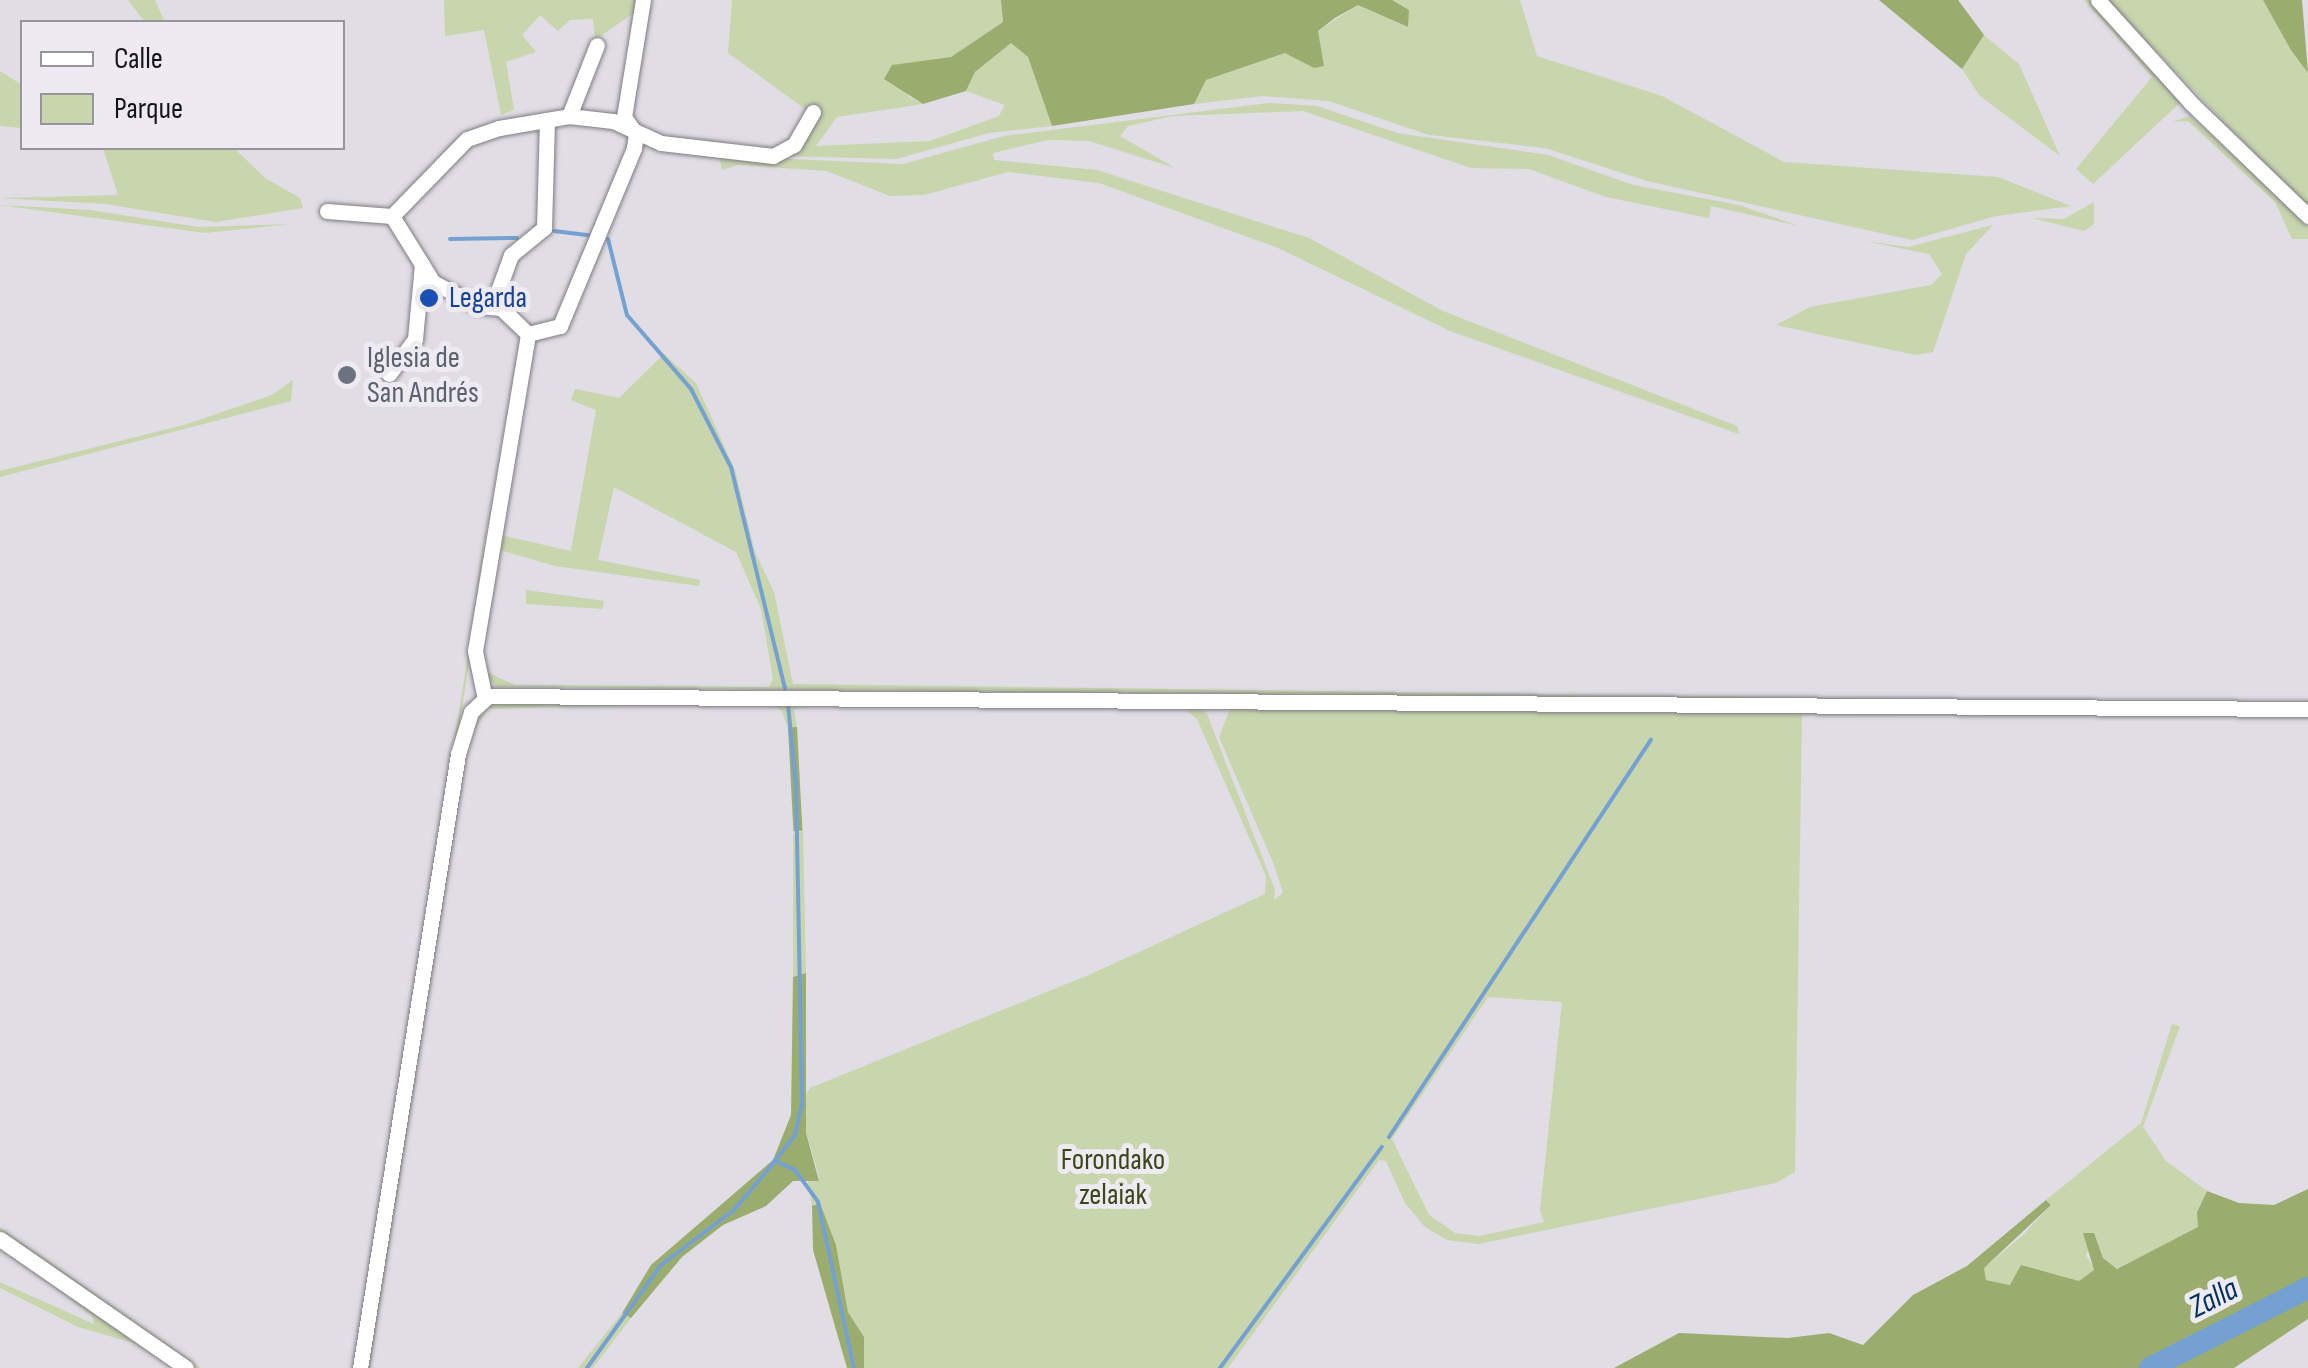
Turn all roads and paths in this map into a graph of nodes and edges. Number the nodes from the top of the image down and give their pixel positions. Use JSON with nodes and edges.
{"nodes":[{"id":1,"x":643,"y":0,"type":"edge"},
{"id":2,"x":2098,"y":0,"type":"edge"},
{"id":3,"x":597,"y":45,"type":"dead end"},
{"id":4,"x":813,"y":112,"type":"dead end"},
{"id":5,"x":570,"y":116,"type":"junction"},
{"id":6,"x":547,"y":120,"type":"junction"},
{"id":7,"x":636,"y":134,"type":"junction"},
{"id":8,"x":327,"y":211,"type":"dead end"},
{"id":9,"x":392,"y":216,"type":"junction"},
{"id":10,"x":2308,"y":216,"type":"edge"},
{"id":11,"x":422,"y":264,"type":"junction"},
{"id":12,"x":501,"y":308,"type":"junction"},
{"id":13,"x":528,"y":334,"type":"junction"},
{"id":14,"x":389,"y":374,"type":"dead end"},
{"id":15,"x":485,"y":698,"type":"junction"},
{"id":16,"x":2308,"y":709,"type":"edge"},
{"id":17,"x":0,"y":1238,"type":"edge"},
{"id":18,"x":186,"y":1368,"type":"edge"},
{"id":19,"x":360,"y":1368,"type":"edge"}],
"edges":[{"from":1,"to":7,"type":"street"},
{"from":2,"to":10,"type":"street"},
{"from":3,"to":5,"type":"street"},
{"from":4,"to":7,"type":"street"},
{"from":5,"to":6,"type":"street"},
{"from":5,"to":7,"type":"street"},
{"from":6,"to":9,"type":"street"},
{"from":6,"to":12,"type":"street"},
{"from":7,"to":13,"type":"street"},
{"from":8,"to":9,"type":"street"},
{"from":9,"to":11,"type":"street"},
{"from":11,"to":12,"type":"street"},
{"from":11,"to":14,"type":"street"},
{"from":12,"to":13,"type":"street"},
{"from":13,"to":15,"type":"street"},
{"from":15,"to":16,"type":"street"},
{"from":15,"to":19,"type":"street"},
{"from":17,"to":18,"type":"street"}]}
